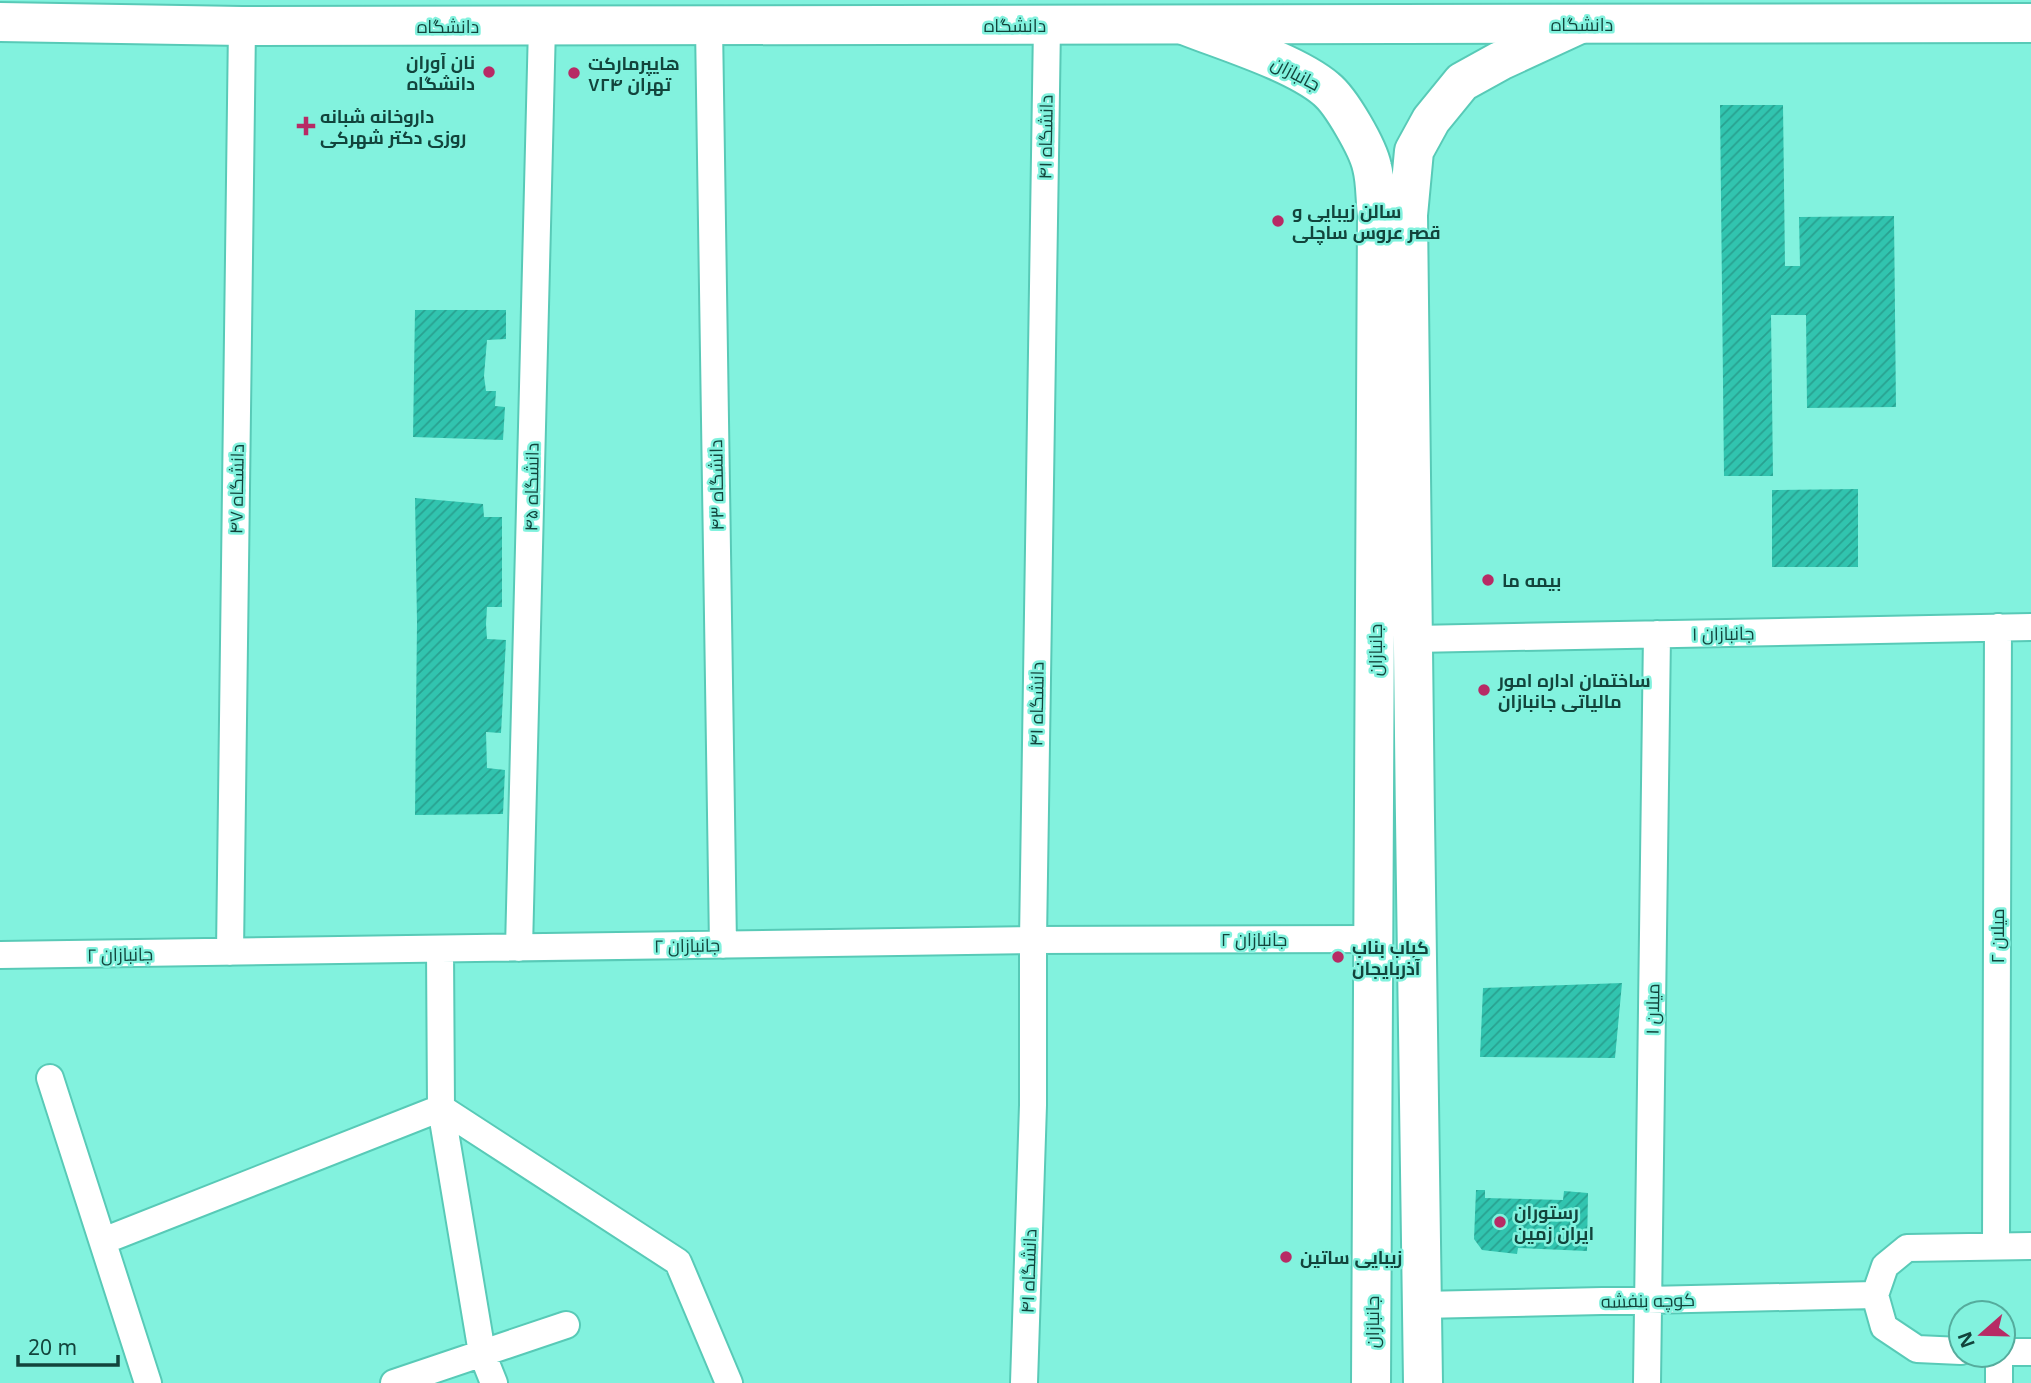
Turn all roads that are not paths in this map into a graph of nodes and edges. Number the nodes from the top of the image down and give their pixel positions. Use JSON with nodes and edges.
{"nodes":[{"id":1,"x":0,"y":22,"type":"edge"},
{"id":2,"x":2031,"y":23,"type":"edge"},
{"id":3,"x":1580,"y":24,"type":"junction"},
{"id":4,"x":1047,"y":25,"type":"junction"},
{"id":5,"x":1182,"y":25,"type":"junction"},
{"id":6,"x":242,"y":26,"type":"junction"},
{"id":7,"x":542,"y":26,"type":"junction"},
{"id":8,"x":709,"y":26,"type":"junction"},
{"id":9,"x":1393,"y":215,"type":"junction"},
{"id":10,"x":2031,"y":626,"type":"edge"},
{"id":11,"x":1998,"y":627,"type":"junction"},
{"id":12,"x":1657,"y":634,"type":"junction"},
{"id":13,"x":1415,"y":639,"type":"junction"},
{"id":14,"x":1374,"y":939,"type":"junction"},
{"id":15,"x":1033,"y":940,"type":"junction"},
{"id":16,"x":723,"y":944,"type":"junction"},
{"id":17,"x":519,"y":948,"type":"junction"},
{"id":18,"x":440,"y":949,"type":"junction"},
{"id":19,"x":230,"y":952,"type":"junction"},
{"id":20,"x":0,"y":955,"type":"edge"},
{"id":21,"x":50,"y":1078,"type":"dead end"},
{"id":22,"x":441,"y":1108,"type":"junction"},
{"id":23,"x":103,"y":1241,"type":"junction"},
{"id":24,"x":1996,"y":1245,"type":"junction"},
{"id":25,"x":2031,"y":1246,"type":"edge"},
{"id":26,"x":1875,"y":1295,"type":"junction"},
{"id":27,"x":1648,"y":1300,"type":"junction"},
{"id":28,"x":1421,"y":1305,"type":"junction"},
{"id":29,"x":566,"y":1325,"type":"dead end"},
{"id":30,"x":1947,"y":1350,"type":"edge"},
{"id":31,"x":482,"y":1353,"type":"junction"},
{"id":32,"x":148,"y":1383,"type":"edge"},
{"id":33,"x":394,"y":1383,"type":"edge"},
{"id":34,"x":494,"y":1383,"type":"edge"},
{"id":35,"x":729,"y":1383,"type":"edge"},
{"id":36,"x":1024,"y":1383,"type":"edge"},
{"id":37,"x":1371,"y":1383,"type":"edge"},
{"id":38,"x":1423,"y":1383,"type":"edge"},
{"id":39,"x":1647,"y":1383,"type":"edge"}],
"edges":[{"from":1,"to":6,"type":"main road","name":"دانشگاه"},
{"from":2,"to":3,"type":"main road","name":"دانشگاه"},
{"from":3,"to":5,"type":"main road","name":"دانشگاه"},
{"from":3,"to":9,"type":"main road","name":"جانبازان"},
{"from":4,"to":5,"type":"main road","name":"دانشگاه"},
{"from":4,"to":8,"type":"main road","name":"دانشگاه"},
{"from":4,"to":15,"type":"street","name":"دانشگاه ۴۱"},
{"from":5,"to":9,"type":"main road","name":"جانبازان"},
{"from":6,"to":7,"type":"main road","name":"دانشگاه"},
{"from":6,"to":19,"type":"street","name":"دانشگاه ۴۷"},
{"from":7,"to":8,"type":"main road","name":"دانشگاه"},
{"from":7,"to":17,"type":"street","name":"دانشگاه ۴۵"},
{"from":8,"to":16,"type":"street","name":"دانشگاه ۴۳"},
{"from":9,"to":13,"type":"main road","name":"جانبازان"},
{"from":9,"to":14,"type":"main road","name":"جانبازان"},
{"from":10,"to":11,"type":"street","name":"جانبازان ۱"},
{"from":11,"to":12,"type":"street","name":"جانبازان ۱"},
{"from":11,"to":24,"type":"street","name":"میلان ۲"},
{"from":12,"to":13,"type":"street","name":"جانبازان ۱"},
{"from":12,"to":27,"type":"street","name":"میلان ۱"},
{"from":13,"to":28,"type":"main road","name":"جانبازان"},
{"from":14,"to":15,"type":"street","name":"جانبازان ۲"},
{"from":14,"to":37,"type":"main road","name":"جانبازان"},
{"from":15,"to":16,"type":"street","name":"جانبازان ۲"},
{"from":15,"to":36,"type":"street","name":"دانشگاه ۴۱"},
{"from":16,"to":17,"type":"street","name":"جانبازان ۲"},
{"from":17,"to":18,"type":"street","name":"جانبازان ۲"},
{"from":18,"to":19,"type":"street","name":"جانبازان ۲"},
{"from":18,"to":22,"type":"street"},
{"from":19,"to":20,"type":"street","name":"جانبازان ۲"},
{"from":21,"to":23,"type":"street"},
{"from":22,"to":23,"type":"street"},
{"from":22,"to":31,"type":"street"},
{"from":22,"to":35,"type":"street"},
{"from":23,"to":32,"type":"street"},
{"from":24,"to":25,"type":"street"},
{"from":24,"to":26,"type":"street"},
{"from":26,"to":27,"type":"street","name":"کوچه بنفشه"},
{"from":26,"to":30,"type":"street"},
{"from":27,"to":28,"type":"street","name":"کوچه بنفشه"},
{"from":27,"to":39,"type":"street","name":"میلان ۱"},
{"from":28,"to":38,"type":"main road","name":"جانبازان"},
{"from":29,"to":31,"type":"street"},
{"from":31,"to":33,"type":"street"},
{"from":31,"to":34,"type":"street"}]}
